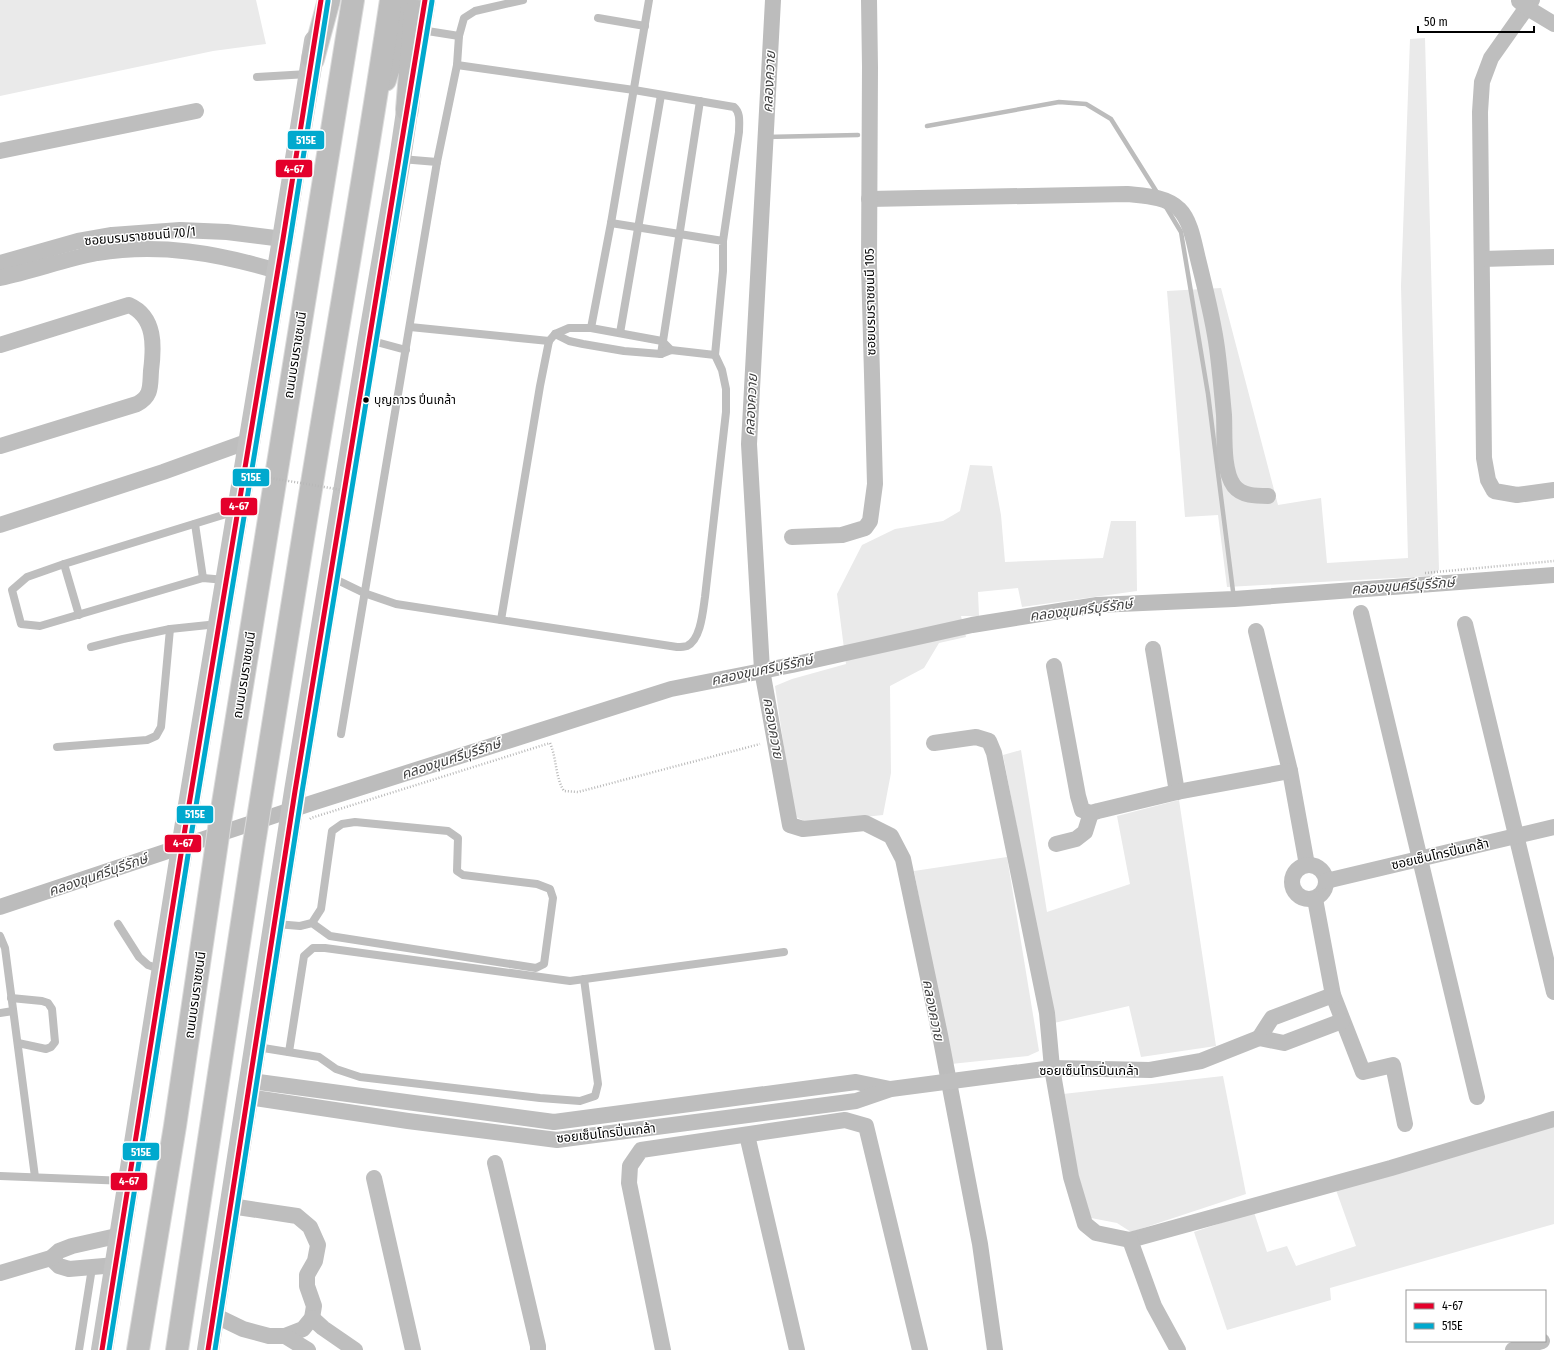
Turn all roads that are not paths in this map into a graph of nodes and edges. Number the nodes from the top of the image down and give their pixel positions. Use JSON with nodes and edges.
{"nodes":[{"id":1,"x":321,"y":0,"type":"edge"},
{"id":2,"x":329,"y":0,"type":"edge"},
{"id":3,"x":342,"y":0,"type":"edge"},
{"id":4,"x":354,"y":0,"type":"edge"},
{"id":5,"x":391,"y":0,"type":"edge"},
{"id":6,"x":405,"y":0,"type":"edge"},
{"id":7,"x":416,"y":0,"type":"edge"},
{"id":8,"x":426,"y":0,"type":"edge"},
{"id":9,"x":523,"y":0,"type":"edge"},
{"id":10,"x":649,"y":0,"type":"edge"},
{"id":11,"x":869,"y":0,"type":"edge"},
{"id":12,"x":1525,"y":2,"type":"edge"},
{"id":13,"x":598,"y":18,"type":"dead end"},
{"id":14,"x":1554,"y":24,"type":"edge"},
{"id":15,"x":645,"y":26,"type":"junction"},
{"id":16,"x":420,"y":29,"type":"junction"},
{"id":17,"x":459,"y":36,"type":"junction"},
{"id":18,"x":457,"y":65,"type":"junction"},
{"id":19,"x":311,"y":66,"type":"junction"},
{"id":20,"x":257,"y":77,"type":"dead end"},
{"id":21,"x":634,"y":90,"type":"junction"},
{"id":22,"x":661,"y":95,"type":"junction"},
{"id":23,"x":337,"y":98,"type":"junction"},
{"id":24,"x":700,"y":101,"type":"junction"},
{"id":25,"x":407,"y":110,"type":"junction"},
{"id":26,"x":196,"y":111,"type":"dead end"},
{"id":27,"x":374,"y":113,"type":"junction"},
{"id":28,"x":0,"y":151,"type":"edge"},
{"id":29,"x":400,"y":158,"type":"junction"},
{"id":30,"x":437,"y":162,"type":"junction"},
{"id":31,"x":869,"y":199,"type":"junction"},
{"id":32,"x":611,"y":223,"type":"junction"},
{"id":33,"x":638,"y":227,"type":"junction"},
{"id":34,"x":227,"y":232,"type":"junction"},
{"id":35,"x":679,"y":234,"type":"junction"},
{"id":36,"x":283,"y":240,"type":"junction"},
{"id":37,"x":723,"y":241,"type":"junction"},
{"id":38,"x":223,"y":256,"type":"junction"},
{"id":39,"x":1554,"y":257,"type":"edge"},
{"id":40,"x":1482,"y":259,"type":"junction"},
{"id":41,"x":0,"y":263,"type":"edge"},
{"id":42,"x":277,"y":271,"type":"junction"},
{"id":43,"x":0,"y":278,"type":"edge"},
{"id":44,"x":410,"y":327,"type":"junction"},
{"id":45,"x":591,"y":328,"type":"junction"},
{"id":46,"x":620,"y":333,"type":"junction"},
{"id":47,"x":555,"y":334,"type":"junction"},
{"id":48,"x":369,"y":339,"type":"junction"},
{"id":49,"x":549,"y":341,"type":"junction"},
{"id":50,"x":662,"y":341,"type":"junction"},
{"id":51,"x":0,"y":345,"type":"edge"},
{"id":52,"x":406,"y":350,"type":"junction"},
{"id":53,"x":671,"y":350,"type":"junction"},
{"id":54,"x":661,"y":354,"type":"junction"},
{"id":55,"x":715,"y":355,"type":"junction"},
{"id":56,"x":249,"y":441,"type":"junction"},
{"id":57,"x":0,"y":446,"type":"edge"},
{"id":58,"x":1554,"y":490,"type":"edge"},
{"id":59,"x":1268,"y":496,"type":"dead end"},
{"id":60,"x":238,"y":511,"type":"junction"},
{"id":61,"x":195,"y":524,"type":"junction"},
{"id":62,"x":0,"y":525,"type":"edge"},
{"id":63,"x":792,"y":537,"type":"dead end"},
{"id":64,"x":64,"y":564,"type":"junction"},
{"id":65,"x":330,"y":576,"type":"junction"},
{"id":66,"x":203,"y":578,"type":"junction"},
{"id":67,"x":225,"y":580,"type":"junction"},
{"id":68,"x":364,"y":593,"type":"junction"},
{"id":69,"x":1361,"y":613,"type":"dead end"},
{"id":70,"x":79,"y":615,"type":"junction"},
{"id":71,"x":501,"y":620,"type":"junction"},
{"id":72,"x":218,"y":624,"type":"junction"},
{"id":73,"x":1465,"y":624,"type":"dead end"},
{"id":74,"x":170,"y":629,"type":"junction"},
{"id":75,"x":1256,"y":631,"type":"dead end"},
{"id":76,"x":91,"y":647,"type":"dead end"},
{"id":77,"x":1153,"y":649,"type":"dead end"},
{"id":78,"x":1054,"y":666,"type":"dead end"},
{"id":79,"x":341,"y":734,"type":"dead end"},
{"id":80,"x":934,"y":742,"type":"dead end"},
{"id":81,"x":57,"y":747,"type":"dead end"},
{"id":82,"x":1290,"y":771,"type":"junction"},
{"id":83,"x":1177,"y":792,"type":"junction"},
{"id":84,"x":1091,"y":813,"type":"junction"},
{"id":85,"x":1554,"y":827,"type":"edge"},
{"id":86,"x":1516,"y":836,"type":"junction"},
{"id":87,"x":1056,"y":844,"type":"dead end"},
{"id":88,"x":1420,"y":859,"type":"junction"},
{"id":89,"x":1307,"y":865,"type":"junction"},
{"id":90,"x":1326,"y":881,"type":"junction"},
{"id":91,"x":1314,"y":899,"type":"junction"},
{"id":92,"x":312,"y":923,"type":"junction"},
{"id":93,"x":118,"y":924,"type":"dead end"},
{"id":94,"x":275,"y":924,"type":"junction"},
{"id":95,"x":0,"y":936,"type":"edge"},
{"id":96,"x":784,"y":952,"type":"dead end"},
{"id":97,"x":162,"y":970,"type":"junction"},
{"id":98,"x":584,"y":979,"type":"junction"},
{"id":99,"x":1554,"y":992,"type":"edge"},
{"id":100,"x":1333,"y":995,"type":"junction"},
{"id":101,"x":11,"y":998,"type":"junction"},
{"id":102,"x":13,"y":1011,"type":"junction"},
{"id":103,"x":0,"y":1013,"type":"edge"},
{"id":104,"x":1342,"y":1021,"type":"junction"},
{"id":105,"x":1259,"y":1038,"type":"junction"},
{"id":106,"x":18,"y":1043,"type":"junction"},
{"id":107,"x":256,"y":1047,"type":"junction"},
{"id":108,"x":289,"y":1052,"type":"junction"},
{"id":109,"x":1052,"y":1068,"type":"junction"},
{"id":110,"x":250,"y":1089,"type":"junction"},
{"id":111,"x":1477,"y":1098,"type":"dead end"},
{"id":112,"x":1554,"y":1119,"type":"edge"},
{"id":113,"x":1406,"y":1124,"type":"dead end"},
{"id":114,"x":747,"y":1135,"type":"junction"},
{"id":115,"x":495,"y":1163,"type":"dead end"},
{"id":116,"x":0,"y":1176,"type":"edge"},
{"id":117,"x":35,"y":1177,"type":"junction"},
{"id":118,"x":374,"y":1178,"type":"dead end"},
{"id":119,"x":129,"y":1181,"type":"junction"},
{"id":120,"x":231,"y":1206,"type":"junction"},
{"id":121,"x":121,"y":1235,"type":"junction"},
{"id":122,"x":1130,"y":1240,"type":"junction"},
{"id":123,"x":50,"y":1258,"type":"junction"},
{"id":124,"x":116,"y":1265,"type":"junction"},
{"id":125,"x":92,"y":1268,"type":"junction"},
{"id":126,"x":0,"y":1273,"type":"edge"},
{"id":127,"x":214,"y":1315,"type":"junction"},
{"id":128,"x":312,"y":1318,"type":"junction"},
{"id":129,"x":285,"y":1336,"type":"junction"},
{"id":130,"x":1541,"y":1342,"type":"edge"},
{"id":131,"x":79,"y":1350,"type":"edge"},
{"id":132,"x":102,"y":1350,"type":"edge"},
{"id":133,"x":138,"y":1350,"type":"edge"},
{"id":134,"x":177,"y":1350,"type":"edge"},
{"id":135,"x":208,"y":1350,"type":"edge"},
{"id":136,"x":308,"y":1350,"type":"edge"},
{"id":137,"x":355,"y":1350,"type":"edge"},
{"id":138,"x":413,"y":1350,"type":"edge"},
{"id":139,"x":538,"y":1350,"type":"edge"},
{"id":140,"x":663,"y":1350,"type":"edge"},
{"id":141,"x":798,"y":1350,"type":"edge"},
{"id":142,"x":920,"y":1350,"type":"edge"},
{"id":143,"x":1178,"y":1350,"type":"edge"},
{"id":144,"x":1513,"y":1350,"type":"edge"}],
"edges":[{"from":1,"to":19,"type":"main road"},
{"from":2,"to":19,"type":"main road"},
{"from":3,"to":23,"type":"main road"},
{"from":4,"to":23,"type":"main road","name":"ถนนบรมราชชนนี"},
{"from":5,"to":27,"type":"main road"},
{"from":6,"to":27,"type":"main road"},
{"from":7,"to":25,"type":"main road"},
{"from":8,"to":16,"type":"main road"},
{"from":9,"to":17,"type":"lane"},
{"from":10,"to":15,"type":"lane"},
{"from":11,"to":31,"type":"street","name":"ซอยบรมราชชนนี 105"},
{"from":12,"to":14,"type":"street"},
{"from":12,"to":40,"type":"street"},
{"from":13,"to":15,"type":"lane"},
{"from":15,"to":21,"type":"lane"},
{"from":16,"to":17,"type":"lane"},
{"from":16,"to":25,"type":"main road"},
{"from":17,"to":18,"type":"lane"},
{"from":18,"to":21,"type":"lane"},
{"from":18,"to":30,"type":"lane"},
{"from":19,"to":20,"type":"lane"},
{"from":19,"to":36,"type":"main road"},
{"from":21,"to":22,"type":"lane"},
{"from":21,"to":32,"type":"lane"},
{"from":22,"to":24,"type":"lane"},
{"from":22,"to":33,"type":"lane"},
{"from":23,"to":133,"type":"main road","name":"ถนนบรมราชชนนี"},
{"from":24,"to":35,"type":"lane"},
{"from":24,"to":37,"type":"lane"},
{"from":25,"to":29,"type":"main road"},
{"from":26,"to":28,"type":"street"},
{"from":27,"to":134,"type":"main road"},
{"from":29,"to":30,"type":"lane"},
{"from":29,"to":48,"type":"main road"},
{"from":30,"to":44,"type":"lane"},
{"from":31,"to":59,"type":"street"},
{"from":31,"to":63,"type":"street","name":"ซอยบรมราชชนนี 105"},
{"from":32,"to":33,"type":"lane"},
{"from":32,"to":45,"type":"lane"},
{"from":33,"to":35,"type":"lane"},
{"from":33,"to":46,"type":"lane"},
{"from":34,"to":36,"type":"street","name":"ซอยบรมราชชนนี 70/1"},
{"from":34,"to":38,"type":"street"},
{"from":34,"to":41,"type":"street","name":"ซอยบรมราชชนนี 70/1"},
{"from":35,"to":37,"type":"lane"},
{"from":35,"to":50,"type":"lane"},
{"from":36,"to":42,"type":"main road"},
{"from":37,"to":55,"type":"lane"},
{"from":38,"to":42,"type":"street","name":"ซอยบรมราชชนนี 70/1"},
{"from":38,"to":43,"type":"street","name":"ซอยบรมราชชนนี 70/1"},
{"from":39,"to":40,"type":"street"},
{"from":40,"to":58,"type":"street"},
{"from":42,"to":56,"type":"main road"},
{"from":44,"to":49,"type":"lane"},
{"from":44,"to":52,"type":"lane"},
{"from":45,"to":46,"type":"lane"},
{"from":45,"to":47,"type":"lane"},
{"from":46,"to":50,"type":"lane"},
{"from":47,"to":49,"type":"lane"},
{"from":47,"to":54,"type":"lane"},
{"from":48,"to":52,"type":"lane"},
{"from":48,"to":65,"type":"main road"},
{"from":49,"to":71,"type":"lane"},
{"from":50,"to":53,"type":"lane"},
{"from":50,"to":54,"type":"lane"},
{"from":51,"to":57,"type":"street"},
{"from":52,"to":68,"type":"lane"},
{"from":53,"to":54,"type":"lane"},
{"from":53,"to":55,"type":"lane"},
{"from":55,"to":71,"type":"lane"},
{"from":56,"to":60,"type":"main road"},
{"from":56,"to":62,"type":"street"},
{"from":60,"to":61,"type":"lane"},
{"from":60,"to":67,"type":"main road"},
{"from":61,"to":64,"type":"lane"},
{"from":61,"to":66,"type":"lane"},
{"from":64,"to":70,"type":"lane"},
{"from":64,"to":70,"type":"lane"},
{"from":65,"to":68,"type":"lane"},
{"from":65,"to":94,"type":"main road"},
{"from":66,"to":67,"type":"lane"},
{"from":66,"to":70,"type":"lane"},
{"from":67,"to":72,"type":"main road"},
{"from":68,"to":71,"type":"lane"},
{"from":68,"to":79,"type":"lane"},
{"from":69,"to":88,"type":"street"},
{"from":72,"to":74,"type":"lane"},
{"from":72,"to":97,"type":"main road"},
{"from":73,"to":86,"type":"street"},
{"from":74,"to":76,"type":"lane"},
{"from":74,"to":81,"type":"lane"},
{"from":75,"to":82,"type":"street"},
{"from":77,"to":83,"type":"street"},
{"from":78,"to":84,"type":"street"},
{"from":80,"to":109,"type":"street"},
{"from":82,"to":83,"type":"street"},
{"from":82,"to":89,"type":"street"},
{"from":83,"to":84,"type":"street"},
{"from":84,"to":87,"type":"street"},
{"from":85,"to":86,"type":"street","name":"ซอยเซ็นโทรปิ่นเกล้า"},
{"from":86,"to":88,"type":"street","name":"ซอยเซ็นโทรปิ่นเกล้า"},
{"from":86,"to":99,"type":"street"},
{"from":88,"to":90,"type":"street","name":"ซอยเซ็นโทรปิ่นเกล้า"},
{"from":88,"to":111,"type":"street"},
{"from":89,"to":90,"type":"street"},
{"from":89,"to":91,"type":"street"},
{"from":90,"to":91,"type":"street"},
{"from":91,"to":100,"type":"street"},
{"from":92,"to":92,"type":"lane"},
{"from":92,"to":94,"type":"lane"},
{"from":93,"to":97,"type":"lane"},
{"from":94,"to":107,"type":"main road"},
{"from":95,"to":101,"type":"lane"},
{"from":96,"to":98,"type":"lane"},
{"from":97,"to":119,"type":"main road"},
{"from":98,"to":108,"type":"lane"},
{"from":98,"to":108,"type":"lane"},
{"from":100,"to":104,"type":"street"},
{"from":100,"to":105,"type":"street"},
{"from":101,"to":102,"type":"lane"},
{"from":101,"to":106,"type":"lane"},
{"from":102,"to":103,"type":"lane"},
{"from":102,"to":106,"type":"lane"},
{"from":104,"to":105,"type":"street"},
{"from":104,"to":113,"type":"street"},
{"from":105,"to":109,"type":"street","name":"ซอยเซ็นโทรปิ่นเกล้า"},
{"from":106,"to":117,"type":"lane"},
{"from":107,"to":108,"type":"lane"},
{"from":107,"to":110,"type":"main road"},
{"from":109,"to":110,"type":"street","name":"ซอยเซ็นโทรปิ่นเกล้า"},
{"from":109,"to":122,"type":"street"},
{"from":110,"to":120,"type":"main road"},
{"from":112,"to":122,"type":"street"},
{"from":114,"to":140,"type":"street"},
{"from":114,"to":141,"type":"street"},
{"from":114,"to":142,"type":"street"},
{"from":115,"to":139,"type":"street"},
{"from":116,"to":117,"type":"lane"},
{"from":117,"to":119,"type":"lane"},
{"from":118,"to":138,"type":"street"},
{"from":119,"to":121,"type":"main road"},
{"from":120,"to":127,"type":"main road"},
{"from":120,"to":128,"type":"street"},
{"from":121,"to":123,"type":"street"},
{"from":121,"to":124,"type":"main road"},
{"from":122,"to":143,"type":"street"},
{"from":123,"to":125,"type":"street"},
{"from":123,"to":126,"type":"street"},
{"from":124,"to":125,"type":"street"},
{"from":124,"to":132,"type":"main road"},
{"from":125,"to":131,"type":"lane"},
{"from":127,"to":129,"type":"street"},
{"from":127,"to":135,"type":"main road"},
{"from":128,"to":129,"type":"street"},
{"from":128,"to":137,"type":"street"},
{"from":129,"to":136,"type":"street"},
{"from":130,"to":144,"type":"street"}]}
